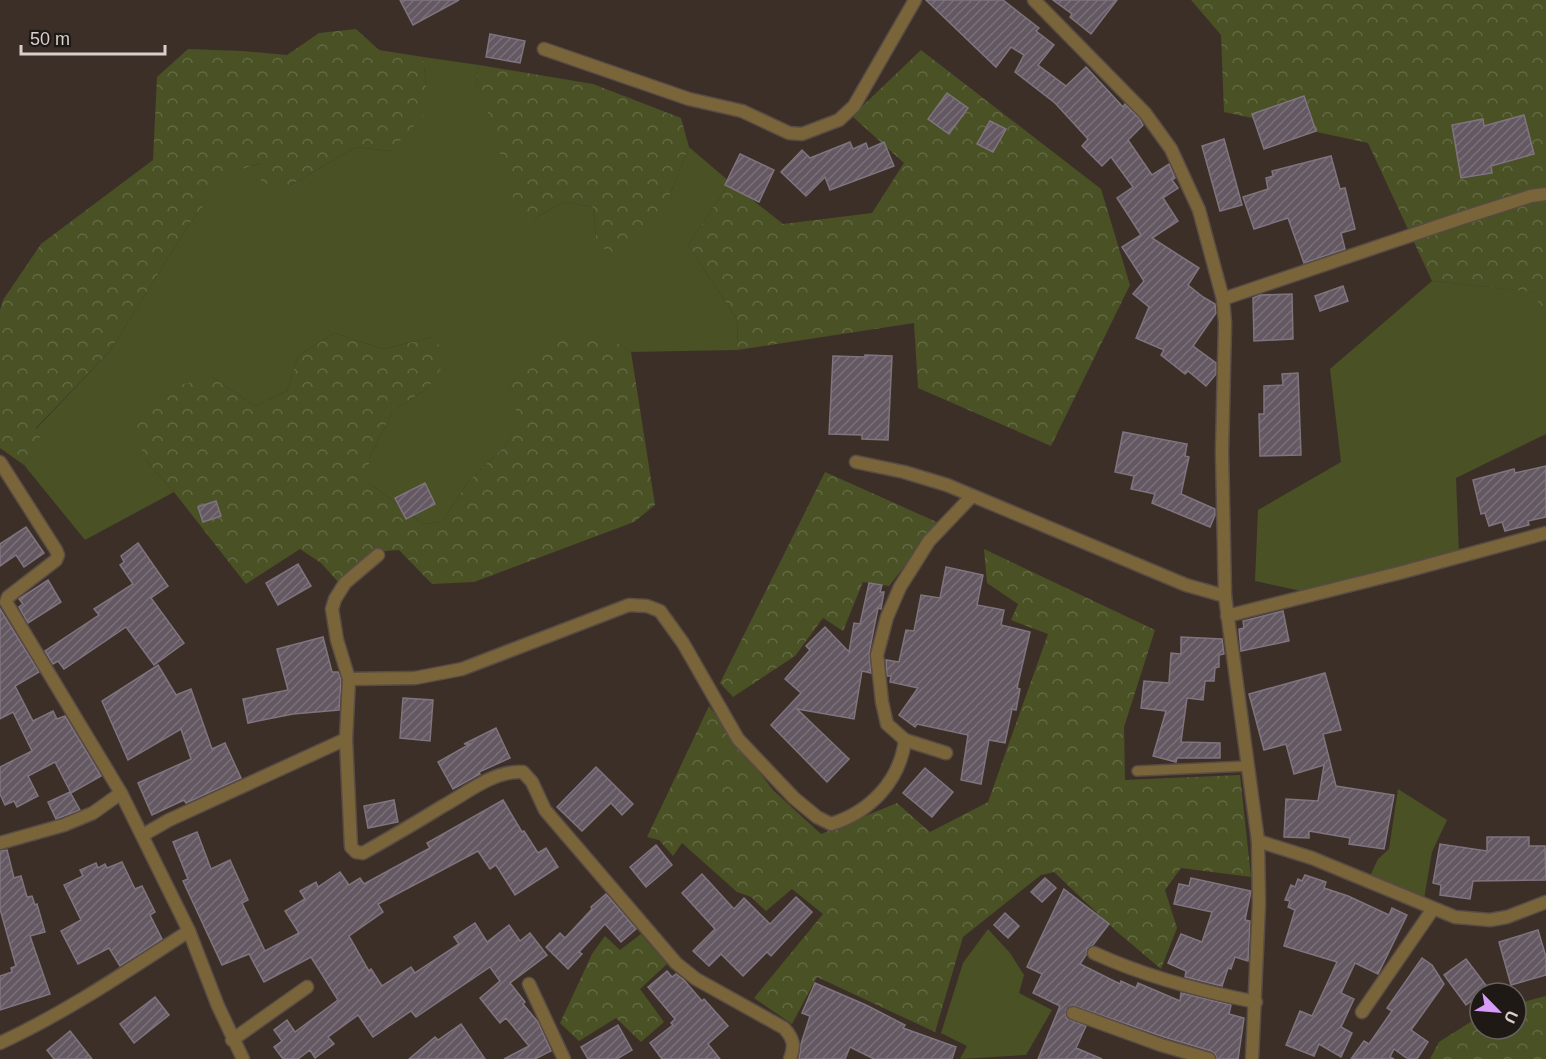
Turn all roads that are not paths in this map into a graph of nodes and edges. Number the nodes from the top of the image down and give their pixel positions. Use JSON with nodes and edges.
{"nodes":[{"id":1,"x":915,"y":0,"type":"edge"},
{"id":2,"x":1034,"y":0,"type":"edge"},
{"id":3,"x":543,"y":49,"type":"dead end"},
{"id":4,"x":1546,"y":194,"type":"edge"},
{"id":5,"x":1223,"y":299,"type":"junction"},
{"id":6,"x":0,"y":462,"type":"edge"},
{"id":7,"x":856,"y":462,"type":"dead end"},
{"id":8,"x":972,"y":496,"type":"junction"},
{"id":9,"x":1546,"y":533,"type":"edge"},
{"id":10,"x":378,"y":555,"type":"dead end"},
{"id":11,"x":1225,"y":596,"type":"junction"},
{"id":12,"x":1227,"y":616,"type":"junction"},
{"id":13,"x":349,"y":679,"type":"junction"},
{"id":14,"x":346,"y":739,"type":"junction"},
{"id":15,"x":905,"y":740,"type":"junction"},
{"id":16,"x":946,"y":753,"type":"dead end"},
{"id":17,"x":1248,"y":766,"type":"junction"},
{"id":18,"x":1137,"y":771,"type":"dead end"},
{"id":19,"x":121,"y":793,"type":"junction"},
{"id":20,"x":143,"y":835,"type":"junction"},
{"id":21,"x":1258,"y":841,"type":"junction"},
{"id":22,"x":0,"y":843,"type":"edge"},
{"id":23,"x":1546,"y":902,"type":"edge"},
{"id":24,"x":1433,"y":909,"type":"junction"},
{"id":25,"x":189,"y":931,"type":"junction"},
{"id":26,"x":1094,"y":953,"type":"dead end"},
{"id":27,"x":529,"y":984,"type":"dead end"},
{"id":28,"x":307,"y":987,"type":"dead end"},
{"id":29,"x":1256,"y":1002,"type":"junction"},
{"id":30,"x":1362,"y":1012,"type":"dead end"},
{"id":31,"x":1073,"y":1013,"type":"dead end"},
{"id":32,"x":232,"y":1040,"type":"junction"},
{"id":33,"x":0,"y":1042,"type":"edge"},
{"id":34,"x":243,"y":1059,"type":"edge"},
{"id":35,"x":564,"y":1059,"type":"edge"},
{"id":36,"x":790,"y":1059,"type":"edge"},
{"id":37,"x":1209,"y":1059,"type":"edge"},
{"id":38,"x":1252,"y":1059,"type":"edge"}],
"edges":[{"from":1,"to":3,"type":"street"},
{"from":2,"to":5,"type":"street"},
{"from":4,"to":5,"type":"street"},
{"from":5,"to":11,"type":"street"},
{"from":6,"to":19,"type":"street"},
{"from":7,"to":8,"type":"street"},
{"from":8,"to":11,"type":"street"},
{"from":8,"to":15,"type":"street"},
{"from":9,"to":12,"type":"street"},
{"from":10,"to":13,"type":"street"},
{"from":11,"to":12,"type":"street"},
{"from":12,"to":17,"type":"street"},
{"from":13,"to":14,"type":"street"},
{"from":13,"to":15,"type":"street"},
{"from":14,"to":20,"type":"street"},
{"from":14,"to":36,"type":"street"},
{"from":15,"to":16,"type":"street"},
{"from":17,"to":18,"type":"lane"},
{"from":17,"to":21,"type":"street"},
{"from":19,"to":20,"type":"street"},
{"from":19,"to":22,"type":"street"},
{"from":20,"to":25,"type":"street"},
{"from":21,"to":24,"type":"street"},
{"from":21,"to":29,"type":"street"},
{"from":23,"to":24,"type":"street"},
{"from":24,"to":30,"type":"street"},
{"from":25,"to":32,"type":"street"},
{"from":25,"to":33,"type":"street"},
{"from":26,"to":29,"type":"street"},
{"from":27,"to":35,"type":"street"},
{"from":28,"to":32,"type":"street"},
{"from":29,"to":38,"type":"street"},
{"from":31,"to":37,"type":"street"},
{"from":32,"to":34,"type":"street"}]}
